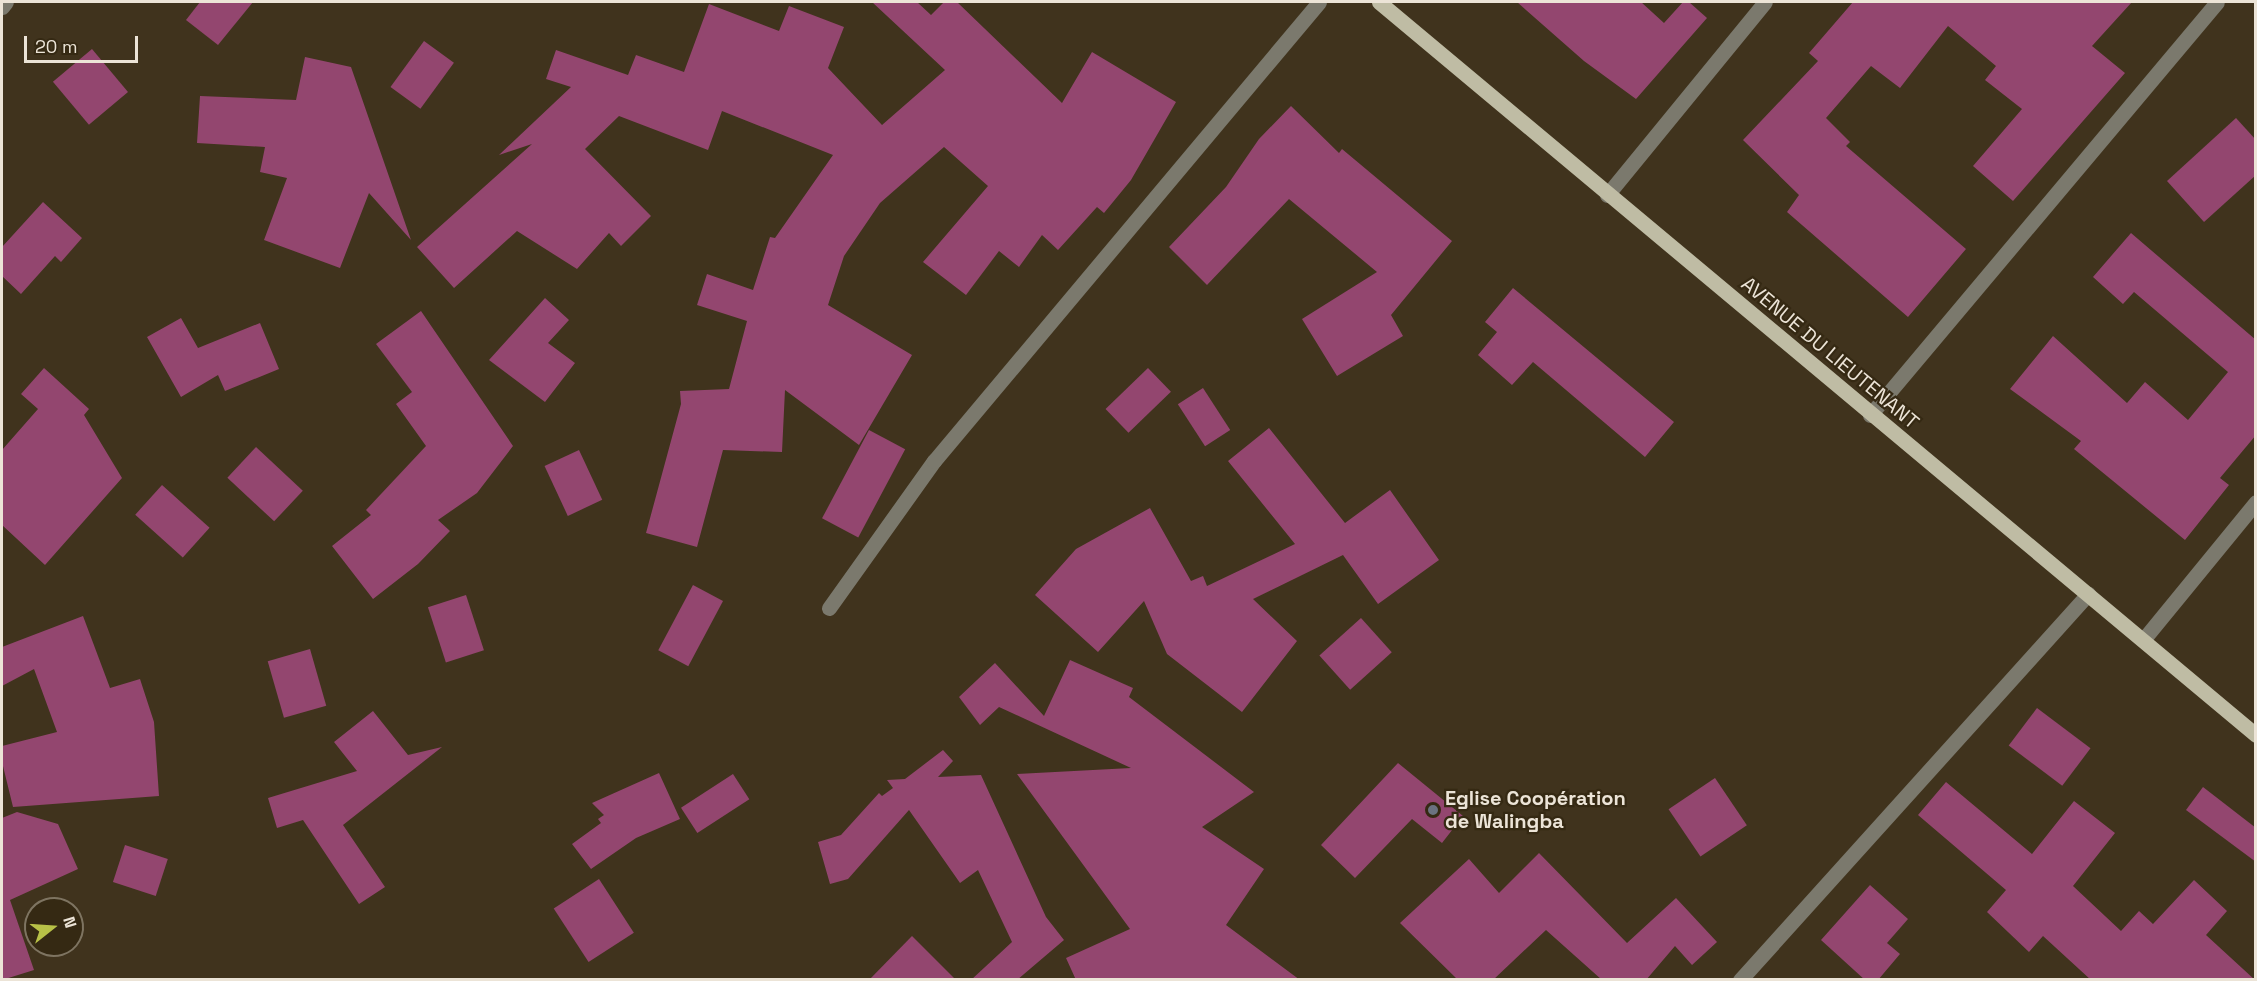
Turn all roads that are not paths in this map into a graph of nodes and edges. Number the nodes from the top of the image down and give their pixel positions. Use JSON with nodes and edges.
{"nodes":[{"id":1,"x":6,"y":2,"type":"edge"},
{"id":2,"x":1320,"y":2,"type":"edge"},
{"id":3,"x":1379,"y":2,"type":"edge"},
{"id":4,"x":1765,"y":2,"type":"edge"},
{"id":5,"x":2217,"y":2,"type":"edge"},
{"id":6,"x":2,"y":7,"type":"edge"},
{"id":7,"x":1607,"y":195,"type":"junction"},
{"id":8,"x":1870,"y":415,"type":"junction"},
{"id":9,"x":2256,"y":502,"type":"edge"},
{"id":10,"x":2088,"y":594,"type":"junction"},
{"id":11,"x":829,"y":608,"type":"dead end"},
{"id":12,"x":2143,"y":640,"type":"junction"},
{"id":13,"x":2256,"y":735,"type":"edge"},
{"id":14,"x":1740,"y":980,"type":"edge"}],
"edges":[{"from":1,"to":6,"type":"street"},
{"from":2,"to":11,"type":"street"},
{"from":3,"to":7,"type":"main road","name":"AVENUE DU LIEUTENANT"},
{"from":4,"to":7,"type":"street"},
{"from":5,"to":8,"type":"street"},
{"from":7,"to":8,"type":"main road","name":"AVENUE DU LIEUTENANT"},
{"from":8,"to":10,"type":"main road","name":"AVENUE DU LIEUTENANT"},
{"from":9,"to":12,"type":"street"},
{"from":10,"to":12,"type":"main road","name":"AVENUE DU LIEUTENANT"},
{"from":10,"to":14,"type":"street"},
{"from":12,"to":13,"type":"main road","name":"AVENUE DU LIEUTENANT"}]}
